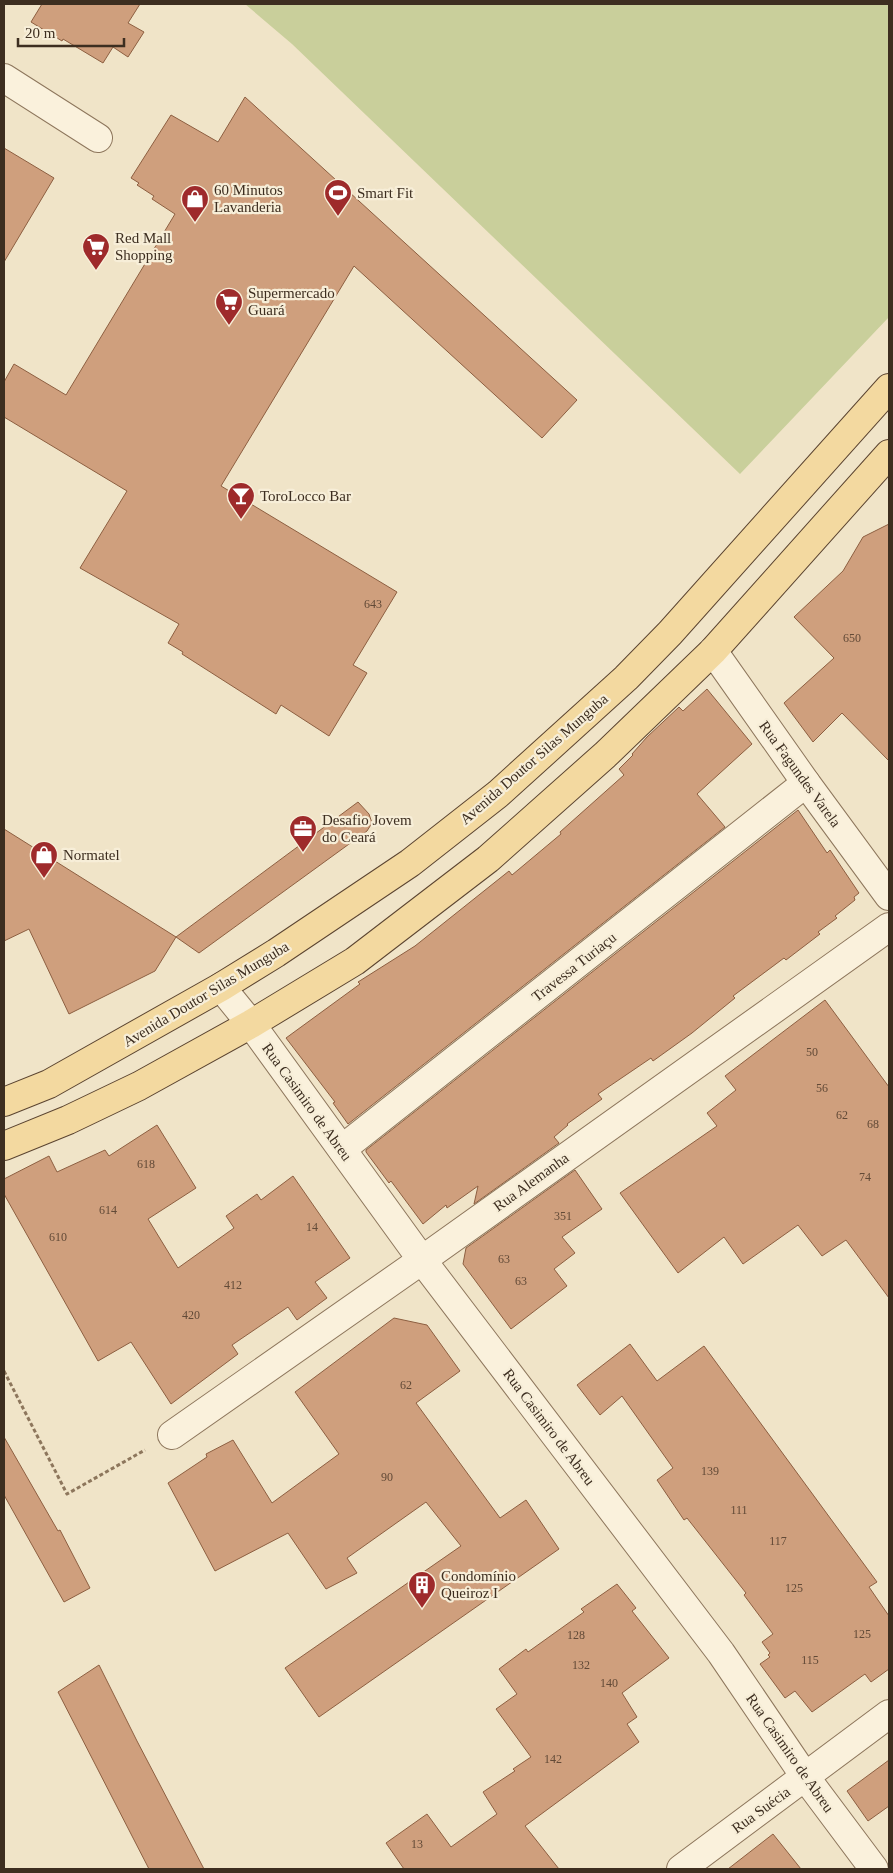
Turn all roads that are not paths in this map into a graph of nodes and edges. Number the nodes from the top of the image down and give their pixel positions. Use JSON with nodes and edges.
{"nodes":[{"id":1,"x":4,"y":78,"type":"edge"},
{"id":2,"x":98,"y":138,"type":"dead end"},
{"id":3,"x":889,"y":388,"type":"edge"},
{"id":4,"x":889,"y":454,"type":"edge"},
{"id":5,"x":713,"y":651,"type":"junction"},
{"id":6,"x":806,"y":783,"type":"junction"},
{"id":7,"x":889,"y":896,"type":"edge"},
{"id":8,"x":889,"y":927,"type":"edge"},
{"id":9,"x":221,"y":987,"type":"junction"},
{"id":10,"x":251,"y":1024,"type":"junction"},
{"id":11,"x":4,"y":1102,"type":"edge"},
{"id":12,"x":4,"y":1146,"type":"edge"},
{"id":13,"x":342,"y":1149,"type":"junction"},
{"id":14,"x":422,"y":1260,"type":"junction"},
{"id":15,"x":172,"y":1435,"type":"road end"},
{"id":16,"x":889,"y":1714,"type":"edge"},
{"id":17,"x":806,"y":1778,"type":"junction"},
{"id":18,"x":681,"y":1869,"type":"edge"},
{"id":19,"x":874,"y":1869,"type":"edge"}],
"edges":[{"from":1,"to":2,"type":"street"},
{"from":3,"to":9,"type":"main road","name":"Avenida Doutor Silas Munguba"},
{"from":4,"to":5,"type":"main road"},
{"from":5,"to":6,"type":"street","name":"Rua Fagundes Varela"},
{"from":5,"to":10,"type":"main road"},
{"from":6,"to":7,"type":"street","name":"Rua Fagundes Varela"},
{"from":6,"to":13,"type":"street","name":"Travessa Turiaçu"},
{"from":8,"to":14,"type":"street","name":"Rua Alemanha"},
{"from":9,"to":10,"type":"street","name":"Rua Casimiro de Abreu"},
{"from":9,"to":11,"type":"main road","name":"Avenida Doutor Silas Munguba"},
{"from":10,"to":12,"type":"main road"},
{"from":10,"to":13,"type":"street","name":"Rua Casimiro de Abreu"},
{"from":13,"to":14,"type":"street","name":"Rua Casimiro de Abreu"},
{"from":14,"to":15,"type":"street","name":"Rua Alemanha"},
{"from":14,"to":17,"type":"street","name":"Rua Casimiro de Abreu"},
{"from":16,"to":17,"type":"street","name":"Rua Suécia"},
{"from":17,"to":18,"type":"street","name":"Rua Suécia"},
{"from":17,"to":19,"type":"street","name":"Rua Casimiro de Abreu"}]}
